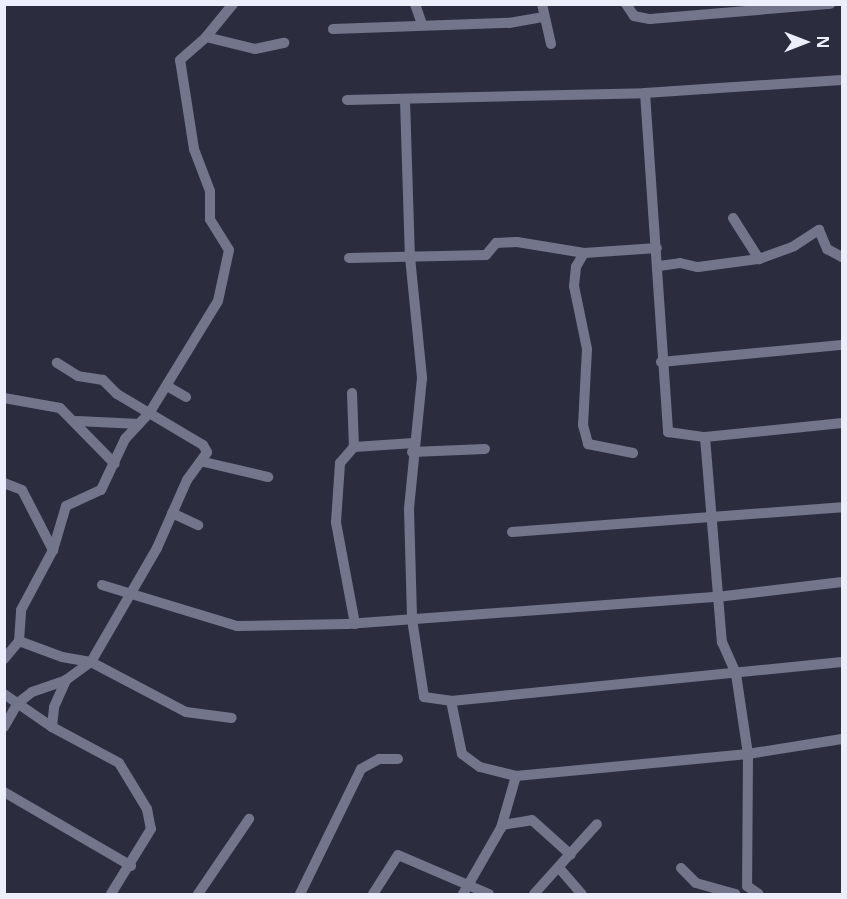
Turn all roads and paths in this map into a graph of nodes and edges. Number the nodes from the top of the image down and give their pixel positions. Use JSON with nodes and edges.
{"nodes":[{"id":1,"x":233,"y":4,"type":"edge"},
{"id":2,"x":415,"y":4,"type":"edge"},
{"id":3,"x":542,"y":4,"type":"edge"},
{"id":4,"x":626,"y":4,"type":"edge"},
{"id":5,"x":830,"y":4,"type":"edge"},
{"id":6,"x":542,"y":17,"type":"junction"},
{"id":7,"x":422,"y":24,"type":"junction"},
{"id":8,"x":333,"y":29,"type":"dead end"},
{"id":9,"x":206,"y":37,"type":"junction"},
{"id":10,"x":284,"y":43,"type":"dead end"},
{"id":11,"x":551,"y":44,"type":"dead end"},
{"id":12,"x":843,"y":80,"type":"edge"},
{"id":13,"x":645,"y":93,"type":"junction"},
{"id":14,"x":347,"y":100,"type":"dead end"},
{"id":15,"x":405,"y":100,"type":"junction"},
{"id":16,"x":733,"y":218,"type":"dead end"},
{"id":17,"x":657,"y":248,"type":"junction"},
{"id":18,"x":584,"y":253,"type":"junction"},
{"id":19,"x":410,"y":257,"type":"junction"},
{"id":20,"x":843,"y":257,"type":"edge"},
{"id":21,"x":349,"y":258,"type":"dead end"},
{"id":22,"x":759,"y":259,"type":"junction"},
{"id":23,"x":658,"y":266,"type":"junction"},
{"id":24,"x":843,"y":345,"type":"edge"},
{"id":25,"x":661,"y":362,"type":"junction"},
{"id":26,"x":57,"y":363,"type":"dead end"},
{"id":27,"x":167,"y":386,"type":"junction"},
{"id":28,"x":352,"y":393,"type":"dead end"},
{"id":29,"x":186,"y":397,"type":"dead end"},
{"id":30,"x":4,"y":398,"type":"edge"},
{"id":31,"x":150,"y":412,"type":"junction"},
{"id":32,"x":77,"y":421,"type":"junction"},
{"id":33,"x":843,"y":423,"type":"edge"},
{"id":34,"x":139,"y":424,"type":"junction"},
{"id":35,"x":705,"y":437,"type":"junction"},
{"id":36,"x":354,"y":447,"type":"junction"},
{"id":37,"x":413,"y":448,"type":"junction"},
{"id":38,"x":484,"y":449,"type":"dead end"},
{"id":39,"x":633,"y":453,"type":"dead end"},
{"id":40,"x":204,"y":462,"type":"junction"},
{"id":41,"x":115,"y":464,"type":"junction"},
{"id":42,"x":268,"y":477,"type":"dead end"},
{"id":43,"x":4,"y":483,"type":"edge"},
{"id":44,"x":843,"y":507,"type":"edge"},
{"id":45,"x":172,"y":513,"type":"junction"},
{"id":46,"x":712,"y":515,"type":"junction"},
{"id":47,"x":198,"y":525,"type":"dead end"},
{"id":48,"x":512,"y":532,"type":"dead end"},
{"id":49,"x":53,"y":550,"type":"junction"},
{"id":50,"x":843,"y":582,"type":"edge"},
{"id":51,"x":102,"y":585,"type":"dead end"},
{"id":52,"x":133,"y":592,"type":"junction"},
{"id":53,"x":717,"y":597,"type":"junction"},
{"id":54,"x":412,"y":619,"type":"junction"},
{"id":55,"x":355,"y":624,"type":"junction"},
{"id":56,"x":19,"y":641,"type":"junction"},
{"id":57,"x":4,"y":659,"type":"edge"},
{"id":58,"x":91,"y":662,"type":"junction"},
{"id":59,"x":843,"y":662,"type":"edge"},
{"id":60,"x":736,"y":674,"type":"junction"},
{"id":61,"x":66,"y":680,"type":"junction"},
{"id":62,"x":4,"y":694,"type":"edge"},
{"id":63,"x":451,"y":701,"type":"junction"},
{"id":64,"x":18,"y":703,"type":"junction"},
{"id":65,"x":232,"y":717,"type":"dead end"},
{"id":66,"x":4,"y":727,"type":"edge"},
{"id":67,"x":52,"y":727,"type":"junction"},
{"id":68,"x":843,"y":739,"type":"edge"},
{"id":69,"x":748,"y":754,"type":"junction"},
{"id":70,"x":398,"y":759,"type":"dead end"},
{"id":71,"x":516,"y":776,"type":"junction"},
{"id":72,"x":4,"y":792,"type":"edge"},
{"id":73,"x":249,"y":819,"type":"dead end"},
{"id":74,"x":597,"y":824,"type":"dead end"},
{"id":75,"x":502,"y":825,"type":"junction"},
{"id":76,"x":571,"y":855,"type":"junction"},
{"id":77,"x":131,"y":866,"type":"junction"},
{"id":78,"x":681,"y":868,"type":"dead end"},
{"id":79,"x":560,"y":869,"type":"junction"},
{"id":80,"x":747,"y":886,"type":"junction"},
{"id":81,"x":465,"y":890,"type":"edge"},
{"id":82,"x":111,"y":894,"type":"edge"},
{"id":83,"x":198,"y":894,"type":"edge"},
{"id":84,"x":300,"y":894,"type":"edge"},
{"id":85,"x":373,"y":894,"type":"edge"},
{"id":86,"x":489,"y":894,"type":"edge"},
{"id":87,"x":534,"y":894,"type":"edge"},
{"id":88,"x":582,"y":894,"type":"edge"},
{"id":89,"x":736,"y":894,"type":"edge"},
{"id":90,"x":759,"y":894,"type":"edge"}],
"edges":[{"from":1,"to":9,"type":"street"},
{"from":2,"to":7,"type":"street"},
{"from":3,"to":6,"type":"street"},
{"from":4,"to":5,"type":"street"},
{"from":6,"to":7,"type":"street"},
{"from":6,"to":11,"type":"street"},
{"from":7,"to":8,"type":"street"},
{"from":9,"to":10,"type":"street"},
{"from":9,"to":27,"type":"street"},
{"from":12,"to":13,"type":"street"},
{"from":13,"to":15,"type":"street"},
{"from":13,"to":17,"type":"street"},
{"from":14,"to":15,"type":"street"},
{"from":15,"to":19,"type":"street"},
{"from":16,"to":22,"type":"street"},
{"from":17,"to":18,"type":"street"},
{"from":17,"to":23,"type":"street"},
{"from":18,"to":19,"type":"street"},
{"from":18,"to":39,"type":"street"},
{"from":19,"to":21,"type":"street"},
{"from":19,"to":37,"type":"street"},
{"from":20,"to":22,"type":"street"},
{"from":22,"to":23,"type":"street"},
{"from":23,"to":25,"type":"street"},
{"from":24,"to":25,"type":"street"},
{"from":25,"to":35,"type":"street"},
{"from":26,"to":31,"type":"street"},
{"from":27,"to":29,"type":"street"},
{"from":27,"to":31,"type":"street"},
{"from":28,"to":36,"type":"street"},
{"from":30,"to":32,"type":"street"},
{"from":31,"to":34,"type":"street"},
{"from":31,"to":40,"type":"street"},
{"from":32,"to":34,"type":"street"},
{"from":32,"to":41,"type":"street"},
{"from":33,"to":35,"type":"street"},
{"from":34,"to":41,"type":"street"},
{"from":35,"to":46,"type":"street"},
{"from":36,"to":37,"type":"street"},
{"from":36,"to":55,"type":"street"},
{"from":37,"to":38,"type":"street"},
{"from":37,"to":54,"type":"street"},
{"from":40,"to":42,"type":"street"},
{"from":40,"to":45,"type":"street"},
{"from":41,"to":49,"type":"street"},
{"from":43,"to":49,"type":"street"},
{"from":44,"to":46,"type":"street"},
{"from":45,"to":47,"type":"street"},
{"from":45,"to":52,"type":"street"},
{"from":46,"to":48,"type":"street"},
{"from":46,"to":53,"type":"street"},
{"from":49,"to":56,"type":"street"},
{"from":50,"to":53,"type":"street"},
{"from":51,"to":52,"type":"street"},
{"from":52,"to":55,"type":"street"},
{"from":52,"to":58,"type":"street"},
{"from":53,"to":54,"type":"street"},
{"from":53,"to":60,"type":"street"},
{"from":54,"to":55,"type":"street"},
{"from":54,"to":63,"type":"street"},
{"from":56,"to":57,"type":"street"},
{"from":56,"to":58,"type":"street"},
{"from":58,"to":61,"type":"street"},
{"from":58,"to":65,"type":"street"},
{"from":59,"to":60,"type":"street"},
{"from":60,"to":63,"type":"street"},
{"from":60,"to":69,"type":"street"},
{"from":61,"to":64,"type":"street"},
{"from":61,"to":67,"type":"street"},
{"from":62,"to":64,"type":"street"},
{"from":63,"to":71,"type":"street"},
{"from":64,"to":66,"type":"street"},
{"from":64,"to":67,"type":"street"},
{"from":67,"to":77,"type":"street"},
{"from":68,"to":69,"type":"street"},
{"from":69,"to":71,"type":"street"},
{"from":69,"to":80,"type":"street"},
{"from":70,"to":84,"type":"street"},
{"from":71,"to":75,"type":"street"},
{"from":72,"to":77,"type":"street"},
{"from":73,"to":83,"type":"street"},
{"from":74,"to":76,"type":"street"},
{"from":75,"to":76,"type":"street"},
{"from":75,"to":81,"type":"street"},
{"from":76,"to":79,"type":"street"},
{"from":77,"to":82,"type":"street"},
{"from":78,"to":89,"type":"street"},
{"from":79,"to":87,"type":"street"},
{"from":79,"to":88,"type":"street"},
{"from":80,"to":89,"type":"street"},
{"from":80,"to":90,"type":"street"},
{"from":81,"to":85,"type":"street"},
{"from":81,"to":86,"type":"street"}]}
